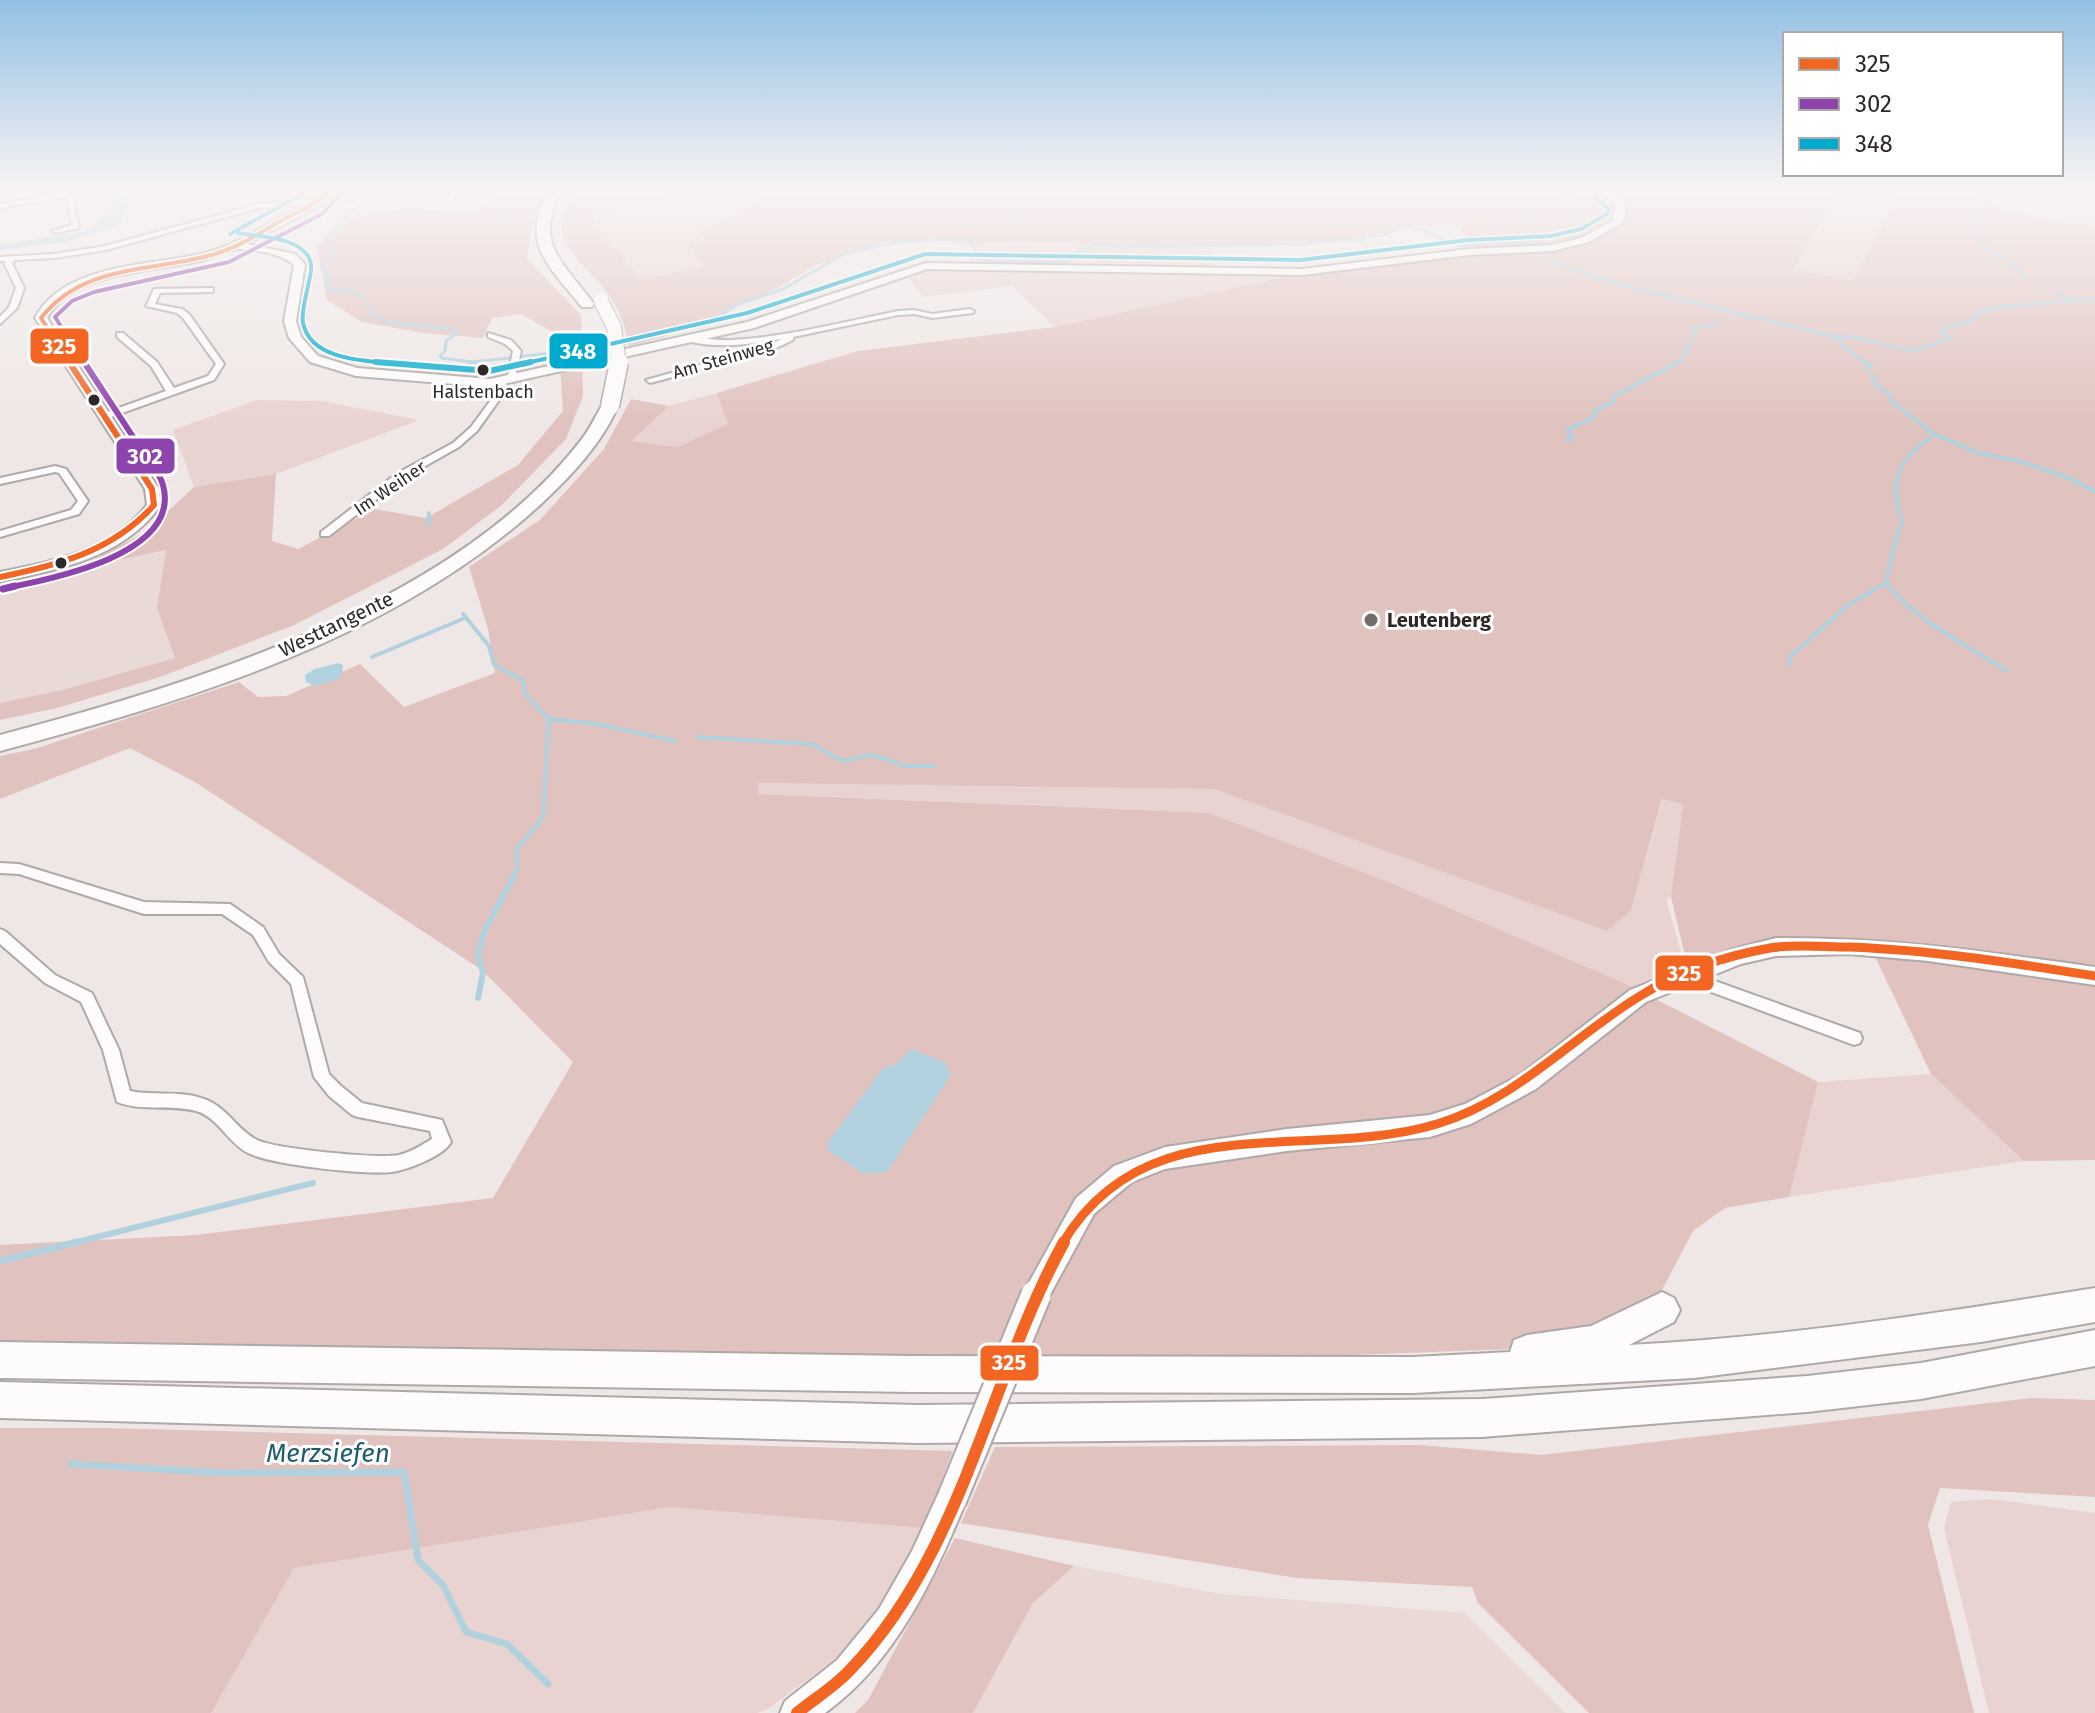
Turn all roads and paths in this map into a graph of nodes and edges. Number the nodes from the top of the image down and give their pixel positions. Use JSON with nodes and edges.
{"nodes":[{"id":1,"x":10,"y":267,"type":"edge"},
{"id":2,"x":156,"y":267,"type":"edge"},
{"id":3,"x":299,"y":267,"type":"edge"},
{"id":4,"x":556,"y":267,"type":"edge"},
{"id":5,"x":571,"y":267,"type":"edge"},
{"id":6,"x":923,"y":267,"type":"edge"},
{"id":7,"x":985,"y":267,"type":"edge"},
{"id":8,"x":1344,"y":267,"type":"edge"},
{"id":9,"x":210,"y":290,"type":"dead end"},
{"id":10,"x":594,"y":302,"type":"junction"},
{"id":11,"x":970,"y":311,"type":"dead end"},
{"id":12,"x":932,"y":316,"type":"junction"},
{"id":13,"x":0,"y":322,"type":"edge"},
{"id":14,"x":932,"y":331,"type":"dead end"},
{"id":15,"x":790,"y":333,"type":"junction"},
{"id":16,"x":120,"y":335,"type":"dead end"},
{"id":17,"x":491,"y":335,"type":"dead end"},
{"id":18,"x":690,"y":339,"type":"junction"},
{"id":19,"x":650,"y":380,"type":"dead end"},
{"id":20,"x":507,"y":381,"type":"junction"},
{"id":21,"x":172,"y":393,"type":"junction"},
{"id":22,"x":602,"y":406,"type":"junction"},
{"id":23,"x":105,"y":416,"type":"junction"},
{"id":24,"x":456,"y":445,"type":"junction"},
{"id":25,"x":441,"y":463,"type":"dead end"},
{"id":26,"x":0,"y":481,"type":"edge"},
{"id":27,"x":0,"y":534,"type":"edge"},
{"id":28,"x":325,"y":534,"type":"dead end"},
{"id":29,"x":0,"y":577,"type":"edge"},
{"id":30,"x":0,"y":730,"type":"edge"},
{"id":31,"x":0,"y":743,"type":"edge"},
{"id":32,"x":0,"y":868,"type":"edge"},
{"id":33,"x":0,"y":935,"type":"edge"},
{"id":34,"x":1684,"y":976,"type":"junction"},
{"id":35,"x":2095,"y":976,"type":"edge"},
{"id":36,"x":1854,"y":1038,"type":"dead end"},
{"id":37,"x":2095,"y":1305,"type":"edge"},
{"id":38,"x":1662,"y":1310,"type":"dead end"},
{"id":39,"x":2095,"y":1348,"type":"edge"},
{"id":40,"x":0,"y":1360,"type":"edge"},
{"id":41,"x":1413,"y":1375,"type":"junction"},
{"id":42,"x":0,"y":1400,"type":"edge"},
{"id":43,"x":797,"y":1713,"type":"edge"}],
"edges":[{"from":1,"to":13,"type":"street"},
{"from":2,"to":23,"type":"street"},
{"from":3,"to":20,"type":"street"},
{"from":4,"to":10,"type":"highway"},
{"from":5,"to":10,"type":"highway"},
{"from":6,"to":18,"type":"street"},
{"from":7,"to":8,"type":"street"},
{"from":9,"to":21,"type":"street"},
{"from":10,"to":22,"type":"highway"},
{"from":11,"to":12,"type":"street","name":"Am Steinweg"},
{"from":12,"to":14,"type":"street"},
{"from":12,"to":15,"type":"street","name":"Am Steinweg"},
{"from":15,"to":18,"type":"street","name":"Am Steinweg"},
{"from":15,"to":19,"type":"street","name":"Am Steinweg"},
{"from":16,"to":21,"type":"street"},
{"from":17,"to":20,"type":"street"},
{"from":18,"to":20,"type":"street"},
{"from":20,"to":24,"type":"street","name":"Im Weiher"},
{"from":21,"to":23,"type":"street"},
{"from":22,"to":30,"type":"highway","name":"Westtangente"},
{"from":22,"to":31,"type":"highway","name":"Westtangente"},
{"from":23,"to":29,"type":"street"},
{"from":24,"to":25,"type":"street","name":"Im Weiher"},
{"from":24,"to":28,"type":"street","name":"Im Weiher"},
{"from":26,"to":27,"type":"street"},
{"from":32,"to":33,"type":"street"},
{"from":34,"to":35,"type":"street"},
{"from":34,"to":36,"type":"street"},
{"from":34,"to":43,"type":"street","bridge":true},
{"from":37,"to":41,"type":"highway"},
{"from":38,"to":41,"type":"highway"},
{"from":39,"to":42,"type":"highway"},
{"from":40,"to":41,"type":"highway"}]}
